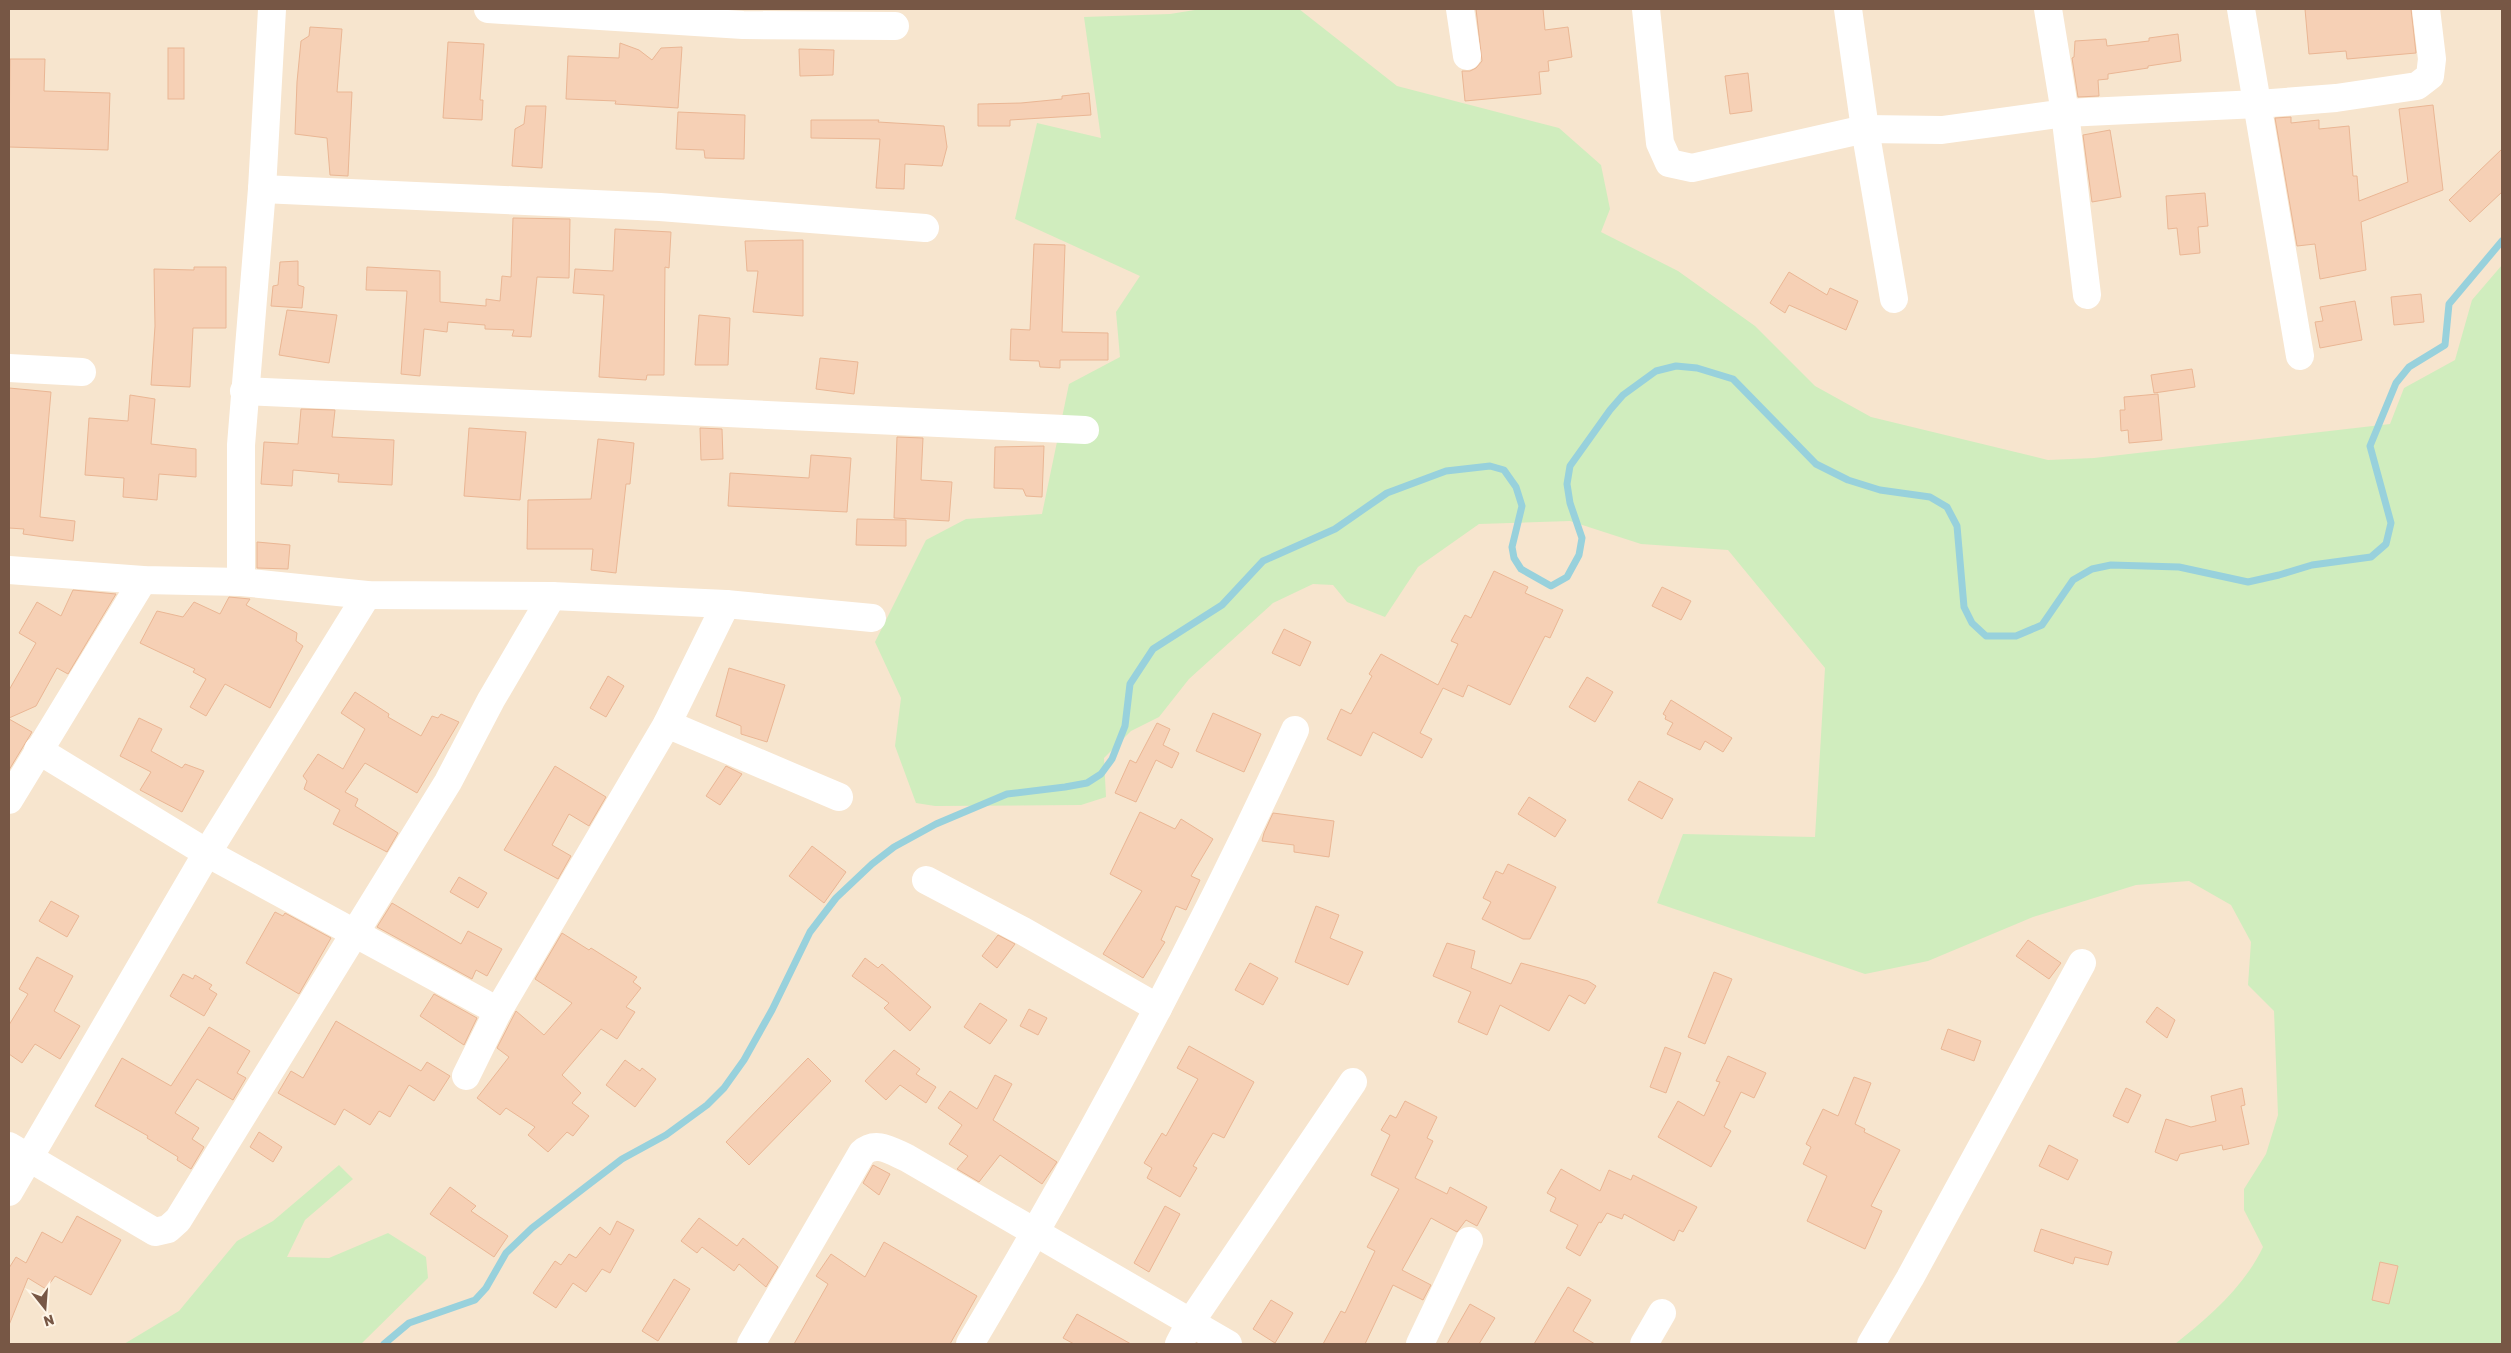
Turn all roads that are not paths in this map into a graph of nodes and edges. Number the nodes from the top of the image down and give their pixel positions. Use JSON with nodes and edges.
{"nodes":[{"id":1,"x":272,"y":9,"type":"edge"},
{"id":2,"x":488,"y":9,"type":"edge"},
{"id":3,"x":1460,"y":9,"type":"edge"},
{"id":4,"x":1646,"y":9,"type":"edge"},
{"id":5,"x":1848,"y":9,"type":"edge"},
{"id":6,"x":2048,"y":9,"type":"edge"},
{"id":7,"x":2241,"y":9,"type":"edge"},
{"id":8,"x":2426,"y":9,"type":"edge"},
{"id":9,"x":894,"y":26,"type":"dead end"},
{"id":10,"x":1467,"y":56,"type":"dead end"},
{"id":11,"x":2258,"y":104,"type":"junction"},
{"id":12,"x":2065,"y":112,"type":"junction"},
{"id":13,"x":1865,"y":129,"type":"junction"},
{"id":14,"x":262,"y":189,"type":"junction"},
{"id":15,"x":925,"y":228,"type":"dead end"},
{"id":16,"x":2087,"y":295,"type":"dead end"},
{"id":17,"x":1894,"y":299,"type":"dead end"},
{"id":18,"x":2300,"y":356,"type":"dead end"},
{"id":19,"x":9,"y":368,"type":"edge"},
{"id":20,"x":82,"y":372,"type":"dead end"},
{"id":21,"x":244,"y":391,"type":"junction"},
{"id":22,"x":1085,"y":430,"type":"dead end"},
{"id":23,"x":9,"y":570,"type":"edge"},
{"id":24,"x":143,"y":580,"type":"junction"},
{"id":25,"x":241,"y":582,"type":"junction"},
{"id":26,"x":367,"y":594,"type":"junction"},
{"id":27,"x":552,"y":596,"type":"junction"},
{"id":28,"x":726,"y":604,"type":"junction"},
{"id":29,"x":872,"y":618,"type":"dead end"},
{"id":30,"x":667,"y":724,"type":"junction"},
{"id":31,"x":1295,"y":730,"type":"dead end"},
{"id":32,"x":38,"y":750,"type":"junction"},
{"id":33,"x":840,"y":797,"type":"dead end"},
{"id":34,"x":9,"y":800,"type":"edge"},
{"id":35,"x":207,"y":853,"type":"junction"},
{"id":36,"x":926,"y":880,"type":"dead end"},
{"id":37,"x":355,"y":935,"type":"junction"},
{"id":38,"x":2082,"y":963,"type":"dead end"},
{"id":39,"x":1158,"y":1008,"type":"junction"},
{"id":40,"x":498,"y":1011,"type":"junction"},
{"id":41,"x":466,"y":1076,"type":"dead end"},
{"id":42,"x":1353,"y":1082,"type":"dead end"},
{"id":43,"x":19,"y":1152,"type":"edge"},
{"id":44,"x":9,"y":1192,"type":"edge"},
{"id":45,"x":1036,"y":1233,"type":"junction"},
{"id":46,"x":1470,"y":1241,"type":"dead end"},
{"id":47,"x":1662,"y":1314,"type":"dead end"},
{"id":48,"x":1184,"y":1334,"type":"edge"},
{"id":49,"x":751,"y":1344,"type":"edge"},
{"id":50,"x":970,"y":1344,"type":"edge"},
{"id":51,"x":1228,"y":1344,"type":"edge"},
{"id":52,"x":1420,"y":1344,"type":"edge"},
{"id":53,"x":1644,"y":1344,"type":"edge"},
{"id":54,"x":1871,"y":1344,"type":"edge"}],
"edges":[{"from":1,"to":14,"type":"street"},
{"from":2,"to":9,"type":"street"},
{"from":3,"to":10,"type":"street"},
{"from":4,"to":13,"type":"street"},
{"from":5,"to":13,"type":"street"},
{"from":6,"to":12,"type":"street"},
{"from":7,"to":11,"type":"street"},
{"from":8,"to":11,"type":"street"},
{"from":11,"to":12,"type":"street"},
{"from":11,"to":18,"type":"street"},
{"from":12,"to":13,"type":"street"},
{"from":12,"to":16,"type":"street"},
{"from":13,"to":17,"type":"street"},
{"from":14,"to":15,"type":"street"},
{"from":14,"to":21,"type":"street"},
{"from":19,"to":20,"type":"street"},
{"from":21,"to":22,"type":"street"},
{"from":21,"to":25,"type":"street"},
{"from":23,"to":24,"type":"street"},
{"from":24,"to":25,"type":"street"},
{"from":24,"to":32,"type":"street"},
{"from":25,"to":26,"type":"street"},
{"from":26,"to":27,"type":"street"},
{"from":26,"to":35,"type":"street"},
{"from":27,"to":28,"type":"street"},
{"from":27,"to":37,"type":"street"},
{"from":28,"to":29,"type":"street"},
{"from":28,"to":30,"type":"street"},
{"from":30,"to":33,"type":"street"},
{"from":30,"to":40,"type":"street"},
{"from":31,"to":39,"type":"street"},
{"from":32,"to":34,"type":"street"},
{"from":32,"to":35,"type":"street"},
{"from":35,"to":37,"type":"street"},
{"from":35,"to":43,"type":"street"},
{"from":36,"to":39,"type":"street"},
{"from":37,"to":40,"type":"street"},
{"from":37,"to":43,"type":"street"},
{"from":38,"to":54,"type":"street"},
{"from":39,"to":45,"type":"street"},
{"from":40,"to":41,"type":"street"},
{"from":42,"to":48,"type":"street"},
{"from":43,"to":44,"type":"street"},
{"from":45,"to":48,"type":"street"},
{"from":45,"to":49,"type":"street"},
{"from":45,"to":50,"type":"street"},
{"from":46,"to":52,"type":"street"},
{"from":47,"to":53,"type":"street"},
{"from":48,"to":51,"type":"street"}]}
